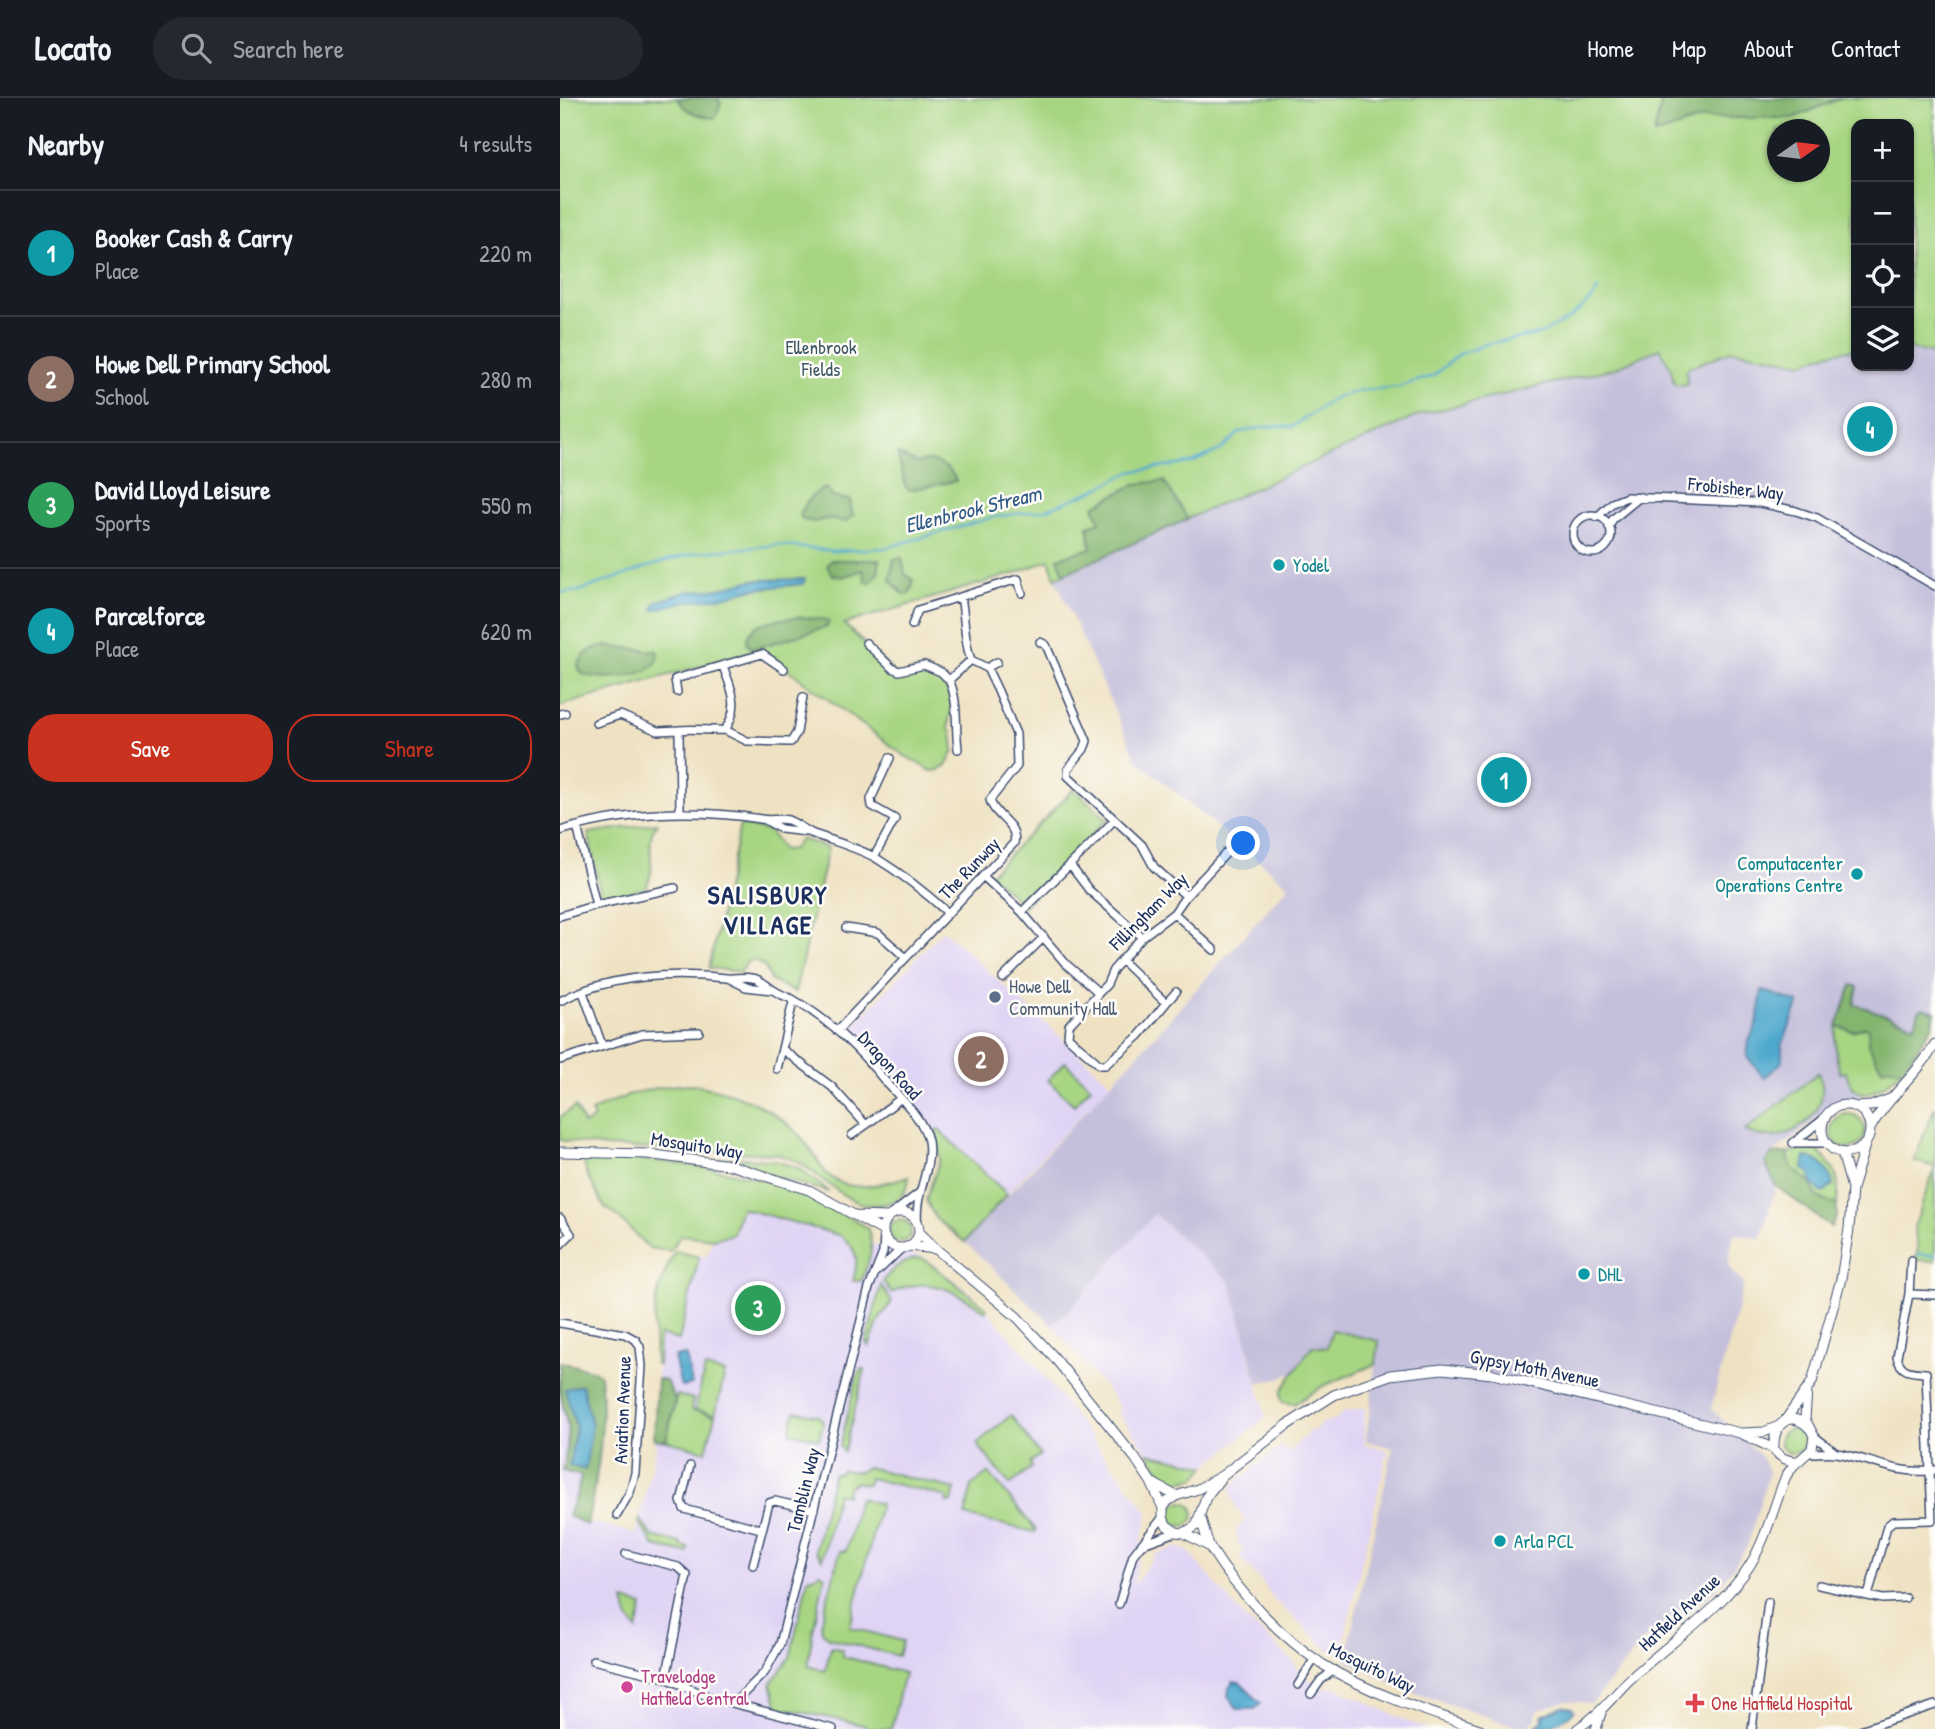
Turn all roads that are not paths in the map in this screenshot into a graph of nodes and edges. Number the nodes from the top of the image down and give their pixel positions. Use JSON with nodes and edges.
{"nodes":[{"id":1,"x":1640,"y":497,"type":"junction"},
{"id":2,"x":1597,"y":517,"type":"junction"},
{"id":3,"x":1609,"y":527,"type":"junction"},
{"id":4,"x":1935,"y":586,"type":"edge"},
{"id":5,"x":1023,"y":593,"type":"dead end"},
{"id":6,"x":961,"y":597,"type":"junction"},
{"id":7,"x":912,"y":625,"type":"dead end"},
{"id":8,"x":1040,"y":642,"type":"dead end"},
{"id":9,"x":866,"y":643,"type":"dead end"},
{"id":10,"x":971,"y":660,"type":"junction"},
{"id":11,"x":996,"y":662,"type":"dead end"},
{"id":12,"x":723,"y":666,"type":"junction"},
{"id":13,"x":987,"y":668,"type":"junction"},
{"id":14,"x":784,"y":669,"type":"dead end"},
{"id":15,"x":949,"y":680,"type":"junction"},
{"id":16,"x":677,"y":692,"type":"dead end"},
{"id":17,"x":803,"y":697,"type":"dead end"},
{"id":18,"x":596,"y":723,"type":"dead end"},
{"id":19,"x":679,"y":730,"type":"junction"},
{"id":20,"x":725,"y":730,"type":"junction"},
{"id":21,"x":958,"y":749,"type":"dead end"},
{"id":22,"x":890,"y":758,"type":"dead end"},
{"id":23,"x":680,"y":812,"type":"junction"},
{"id":24,"x":1114,"y":820,"type":"junction"},
{"id":25,"x":577,"y":825,"type":"junction"},
{"id":26,"x":560,"y":831,"type":"edge"},
{"id":27,"x":1229,"y":849,"type":"dead end"},
{"id":28,"x":874,"y":857,"type":"junction"},
{"id":29,"x":1070,"y":865,"type":"junction"},
{"id":30,"x":984,"y":877,"type":"junction"},
{"id":31,"x":675,"y":888,"type":"dead end"},
{"id":32,"x":1186,"y":896,"type":"junction"},
{"id":33,"x":596,"y":905,"type":"junction"},
{"id":34,"x":1022,"y":912,"type":"junction"},
{"id":35,"x":948,"y":913,"type":"junction"},
{"id":36,"x":1174,"y":913,"type":"junction"},
{"id":37,"x":560,"y":916,"type":"edge"},
{"id":38,"x":846,"y":928,"type":"dead end"},
{"id":39,"x":1044,"y":937,"type":"junction"},
{"id":40,"x":1142,"y":937,"type":"junction"},
{"id":41,"x":1214,"y":950,"type":"dead end"},
{"id":42,"x":905,"y":957,"type":"junction"},
{"id":43,"x":1121,"y":960,"type":"junction"},
{"id":44,"x":1003,"y":978,"type":"dead end"},
{"id":45,"x":583,"y":992,"type":"junction"},
{"id":46,"x":1098,"y":992,"type":"junction"},
{"id":47,"x":1176,"y":992,"type":"dead end"},
{"id":48,"x":560,"y":1001,"type":"edge"},
{"id":49,"x":795,"y":1001,"type":"junction"},
{"id":50,"x":1166,"y":1003,"type":"junction"},
{"id":51,"x":837,"y":1031,"type":"junction"},
{"id":52,"x":699,"y":1032,"type":"dead end"},
{"id":53,"x":1935,"y":1044,"type":"edge"},
{"id":54,"x":602,"y":1045,"type":"junction"},
{"id":55,"x":782,"y":1049,"type":"junction"},
{"id":56,"x":560,"y":1060,"type":"edge"},
{"id":57,"x":777,"y":1069,"type":"dead end"},
{"id":58,"x":900,"y":1098,"type":"junction"},
{"id":59,"x":1890,"y":1099,"type":"junction"},
{"id":60,"x":1855,"y":1107,"type":"junction"},
{"id":61,"x":1826,"y":1117,"type":"junction"},
{"id":62,"x":866,"y":1125,"type":"junction"},
{"id":63,"x":1871,"y":1128,"type":"junction"},
{"id":64,"x":852,"y":1135,"type":"dead end"},
{"id":65,"x":1826,"y":1143,"type":"junction"},
{"id":66,"x":1865,"y":1145,"type":"junction"},
{"id":67,"x":562,"y":1153,"type":"edge"},
{"id":68,"x":1842,"y":1153,"type":"junction"},
{"id":69,"x":1852,"y":1189,"type":"junction"},
{"id":70,"x":919,"y":1194,"type":"junction"},
{"id":71,"x":890,"y":1215,"type":"junction"},
{"id":72,"x":856,"y":1216,"type":"junction"},
{"id":73,"x":560,"y":1218,"type":"edge"},
{"id":74,"x":919,"y":1228,"type":"junction"},
{"id":75,"x":883,"y":1234,"type":"junction"},
{"id":76,"x":560,"y":1245,"type":"edge"},
{"id":77,"x":905,"y":1247,"type":"junction"},
{"id":78,"x":936,"y":1249,"type":"junction"},
{"id":79,"x":1911,"y":1260,"type":"dead end"},
{"id":80,"x":877,"y":1272,"type":"junction"},
{"id":81,"x":1909,"y":1294,"type":"junction"},
{"id":82,"x":1935,"y":1295,"type":"edge"},
{"id":83,"x":560,"y":1323,"type":"edge"},
{"id":84,"x":1931,"y":1373,"type":"edge"},
{"id":85,"x":1808,"y":1390,"type":"junction"},
{"id":86,"x":1781,"y":1424,"type":"junction"},
{"id":87,"x":1740,"y":1433,"type":"junction"},
{"id":88,"x":1812,"y":1433,"type":"junction"},
{"id":89,"x":1776,"y":1452,"type":"junction"},
{"id":90,"x":1810,"y":1453,"type":"junction"},
{"id":91,"x":1837,"y":1453,"type":"junction"},
{"id":92,"x":1799,"y":1461,"type":"junction"},
{"id":93,"x":690,"y":1466,"type":"dead end"},
{"id":94,"x":1932,"y":1470,"type":"edge"},
{"id":95,"x":1223,"y":1475,"type":"junction"},
{"id":96,"x":1151,"y":1482,"type":"junction"},
{"id":97,"x":1781,"y":1488,"type":"junction"},
{"id":98,"x":1181,"y":1495,"type":"junction"},
{"id":99,"x":814,"y":1510,"type":"junction"},
{"id":100,"x":1163,"y":1512,"type":"junction"},
{"id":101,"x":1201,"y":1514,"type":"junction"},
{"id":102,"x":617,"y":1515,"type":"dead end"},
{"id":103,"x":1934,"y":1520,"type":"edge"},
{"id":104,"x":761,"y":1529,"type":"junction"},
{"id":105,"x":1180,"y":1533,"type":"junction"},
{"id":106,"x":1142,"y":1545,"type":"junction"},
{"id":107,"x":1210,"y":1547,"type":"junction"},
{"id":108,"x":626,"y":1554,"type":"dead end"},
{"id":109,"x":753,"y":1565,"type":"dead end"},
{"id":110,"x":1819,"y":1585,"type":"dead end"},
{"id":111,"x":1868,"y":1596,"type":"junction"},
{"id":112,"x":1905,"y":1598,"type":"dead end"},
{"id":113,"x":1769,"y":1602,"type":"dead end"},
{"id":114,"x":1119,"y":1604,"type":"dead end"},
{"id":115,"x":1315,"y":1658,"type":"junction"},
{"id":116,"x":593,"y":1660,"type":"dead end"},
{"id":117,"x":1334,"y":1670,"type":"junction"},
{"id":118,"x":666,"y":1678,"type":"junction"},
{"id":119,"x":1298,"y":1685,"type":"dead end"},
{"id":120,"x":1311,"y":1694,"type":"dead end"},
{"id":121,"x":736,"y":1702,"type":"junction"},
{"id":122,"x":1935,"y":1706,"type":"edge"},
{"id":123,"x":1601,"y":1713,"type":"junction"},
{"id":124,"x":833,"y":1729,"type":"edge"},
{"id":125,"x":1480,"y":1729,"type":"edge"},
{"id":126,"x":1577,"y":1729,"type":"edge"},
{"id":127,"x":1596,"y":1729,"type":"edge"},
{"id":128,"x":1752,"y":1729,"type":"edge"},
{"id":129,"x":1863,"y":1729,"type":"edge"}],
"edges":[{"from":1,"to":2,"type":"street"},
{"from":1,"to":3,"type":"street"},
{"from":1,"to":4,"type":"street","name":"Frobisher Way"},
{"from":2,"to":3,"type":"street"},
{"from":2,"to":3,"type":"street"},
{"from":5,"to":6,"type":"street"},
{"from":6,"to":7,"type":"street"},
{"from":6,"to":10,"type":"street"},
{"from":8,"to":24,"type":"street"},
{"from":9,"to":15,"type":"street"},
{"from":10,"to":13,"type":"street"},
{"from":10,"to":15,"type":"street"},
{"from":11,"to":13,"type":"street"},
{"from":12,"to":14,"type":"street"},
{"from":12,"to":16,"type":"street"},
{"from":12,"to":20,"type":"street"},
{"from":13,"to":30,"type":"street","name":"The Runway"},
{"from":15,"to":21,"type":"street"},
{"from":17,"to":20,"type":"street"},
{"from":18,"to":19,"type":"street"},
{"from":19,"to":20,"type":"street"},
{"from":19,"to":23,"type":"street"},
{"from":22,"to":28,"type":"street"},
{"from":23,"to":25,"type":"street"},
{"from":23,"to":28,"type":"street"},
{"from":24,"to":29,"type":"street"},
{"from":24,"to":32,"type":"street"},
{"from":25,"to":26,"type":"street"},
{"from":25,"to":33,"type":"street"},
{"from":27,"to":32,"type":"street","name":"Fillingham Way"},
{"from":28,"to":35,"type":"street"},
{"from":29,"to":34,"type":"street"},
{"from":29,"to":40,"type":"street"},
{"from":30,"to":34,"type":"street"},
{"from":30,"to":35,"type":"street","name":"The Runway"},
{"from":31,"to":33,"type":"street"},
{"from":32,"to":36,"type":"street","name":"Fillingham Way"},
{"from":33,"to":37,"type":"street"},
{"from":34,"to":39,"type":"street"},
{"from":35,"to":42,"type":"street","name":"The Runway"},
{"from":36,"to":40,"type":"street","name":"Fillingham Way"},
{"from":36,"to":41,"type":"street"},
{"from":38,"to":42,"type":"street"},
{"from":39,"to":44,"type":"street"},
{"from":39,"to":46,"type":"street"},
{"from":40,"to":43,"type":"street","name":"Fillingham Way"},
{"from":42,"to":51,"type":"street","name":"The Runway"},
{"from":43,"to":46,"type":"street","name":"Fillingham Way"},
{"from":43,"to":50,"type":"street"},
{"from":45,"to":48,"type":"street","name":"Dragon Road"},
{"from":45,"to":49,"type":"street","name":"Dragon Road"},
{"from":45,"to":54,"type":"street"},
{"from":46,"to":50,"type":"street","name":"Fillingham Way"},
{"from":47,"to":50,"type":"street"},
{"from":49,"to":51,"type":"street","name":"Dragon Road"},
{"from":49,"to":55,"type":"street"},
{"from":51,"to":58,"type":"street","name":"Dragon Road"},
{"from":52,"to":54,"type":"street"},
{"from":53,"to":59,"type":"street"},
{"from":54,"to":56,"type":"street"},
{"from":55,"to":57,"type":"street"},
{"from":55,"to":62,"type":"street"},
{"from":58,"to":62,"type":"street"},
{"from":58,"to":70,"type":"street","name":"Dragon Road"},
{"from":59,"to":60,"type":"street"},
{"from":59,"to":63,"type":"street"},
{"from":60,"to":61,"type":"street"},
{"from":60,"to":63,"type":"street"},
{"from":61,"to":65,"type":"street"},
{"from":61,"to":65,"type":"street"},
{"from":62,"to":64,"type":"street"},
{"from":63,"to":66,"type":"street"},
{"from":65,"to":68,"type":"street"},
{"from":66,"to":68,"type":"street"},
{"from":66,"to":69,"type":"street"},
{"from":67,"to":72,"type":"street","name":"Mosquito Way"},
{"from":68,"to":69,"type":"street"},
{"from":69,"to":85,"type":"street"},
{"from":70,"to":71,"type":"street"},
{"from":70,"to":74,"type":"street","name":"Dragon Road"},
{"from":71,"to":72,"type":"street","name":"Mosquito Way"},
{"from":71,"to":74,"type":"street"},
{"from":71,"to":75,"type":"street"},
{"from":72,"to":75,"type":"street","name":"Mosquito Way"},
{"from":73,"to":76,"type":"street"},
{"from":74,"to":77,"type":"street"},
{"from":74,"to":78,"type":"street"},
{"from":75,"to":77,"type":"street"},
{"from":75,"to":80,"type":"street","name":"Tamblin Way"},
{"from":77,"to":78,"type":"street"},
{"from":77,"to":80,"type":"street","name":"Tamblin Way"},
{"from":78,"to":96,"type":"street"},
{"from":79,"to":81,"type":"street"},
{"from":80,"to":99,"type":"street","name":"Tamblin Way"},
{"from":81,"to":82,"type":"street"},
{"from":81,"to":84,"type":"street"},
{"from":83,"to":102,"type":"street","name":"Aviation Avenue"},
{"from":84,"to":94,"type":"street"},
{"from":85,"to":86,"type":"street"},
{"from":85,"to":88,"type":"street"},
{"from":86,"to":87,"type":"street","name":"Gypsy Moth Avenue"},
{"from":86,"to":88,"type":"street"},
{"from":86,"to":89,"type":"street"},
{"from":87,"to":89,"type":"street","name":"Gypsy Moth Avenue"},
{"from":87,"to":95,"type":"street","name":"Gypsy Moth Avenue"},
{"from":88,"to":90,"type":"street"},
{"from":88,"to":91,"type":"street"},
{"from":89,"to":92,"type":"street"},
{"from":89,"to":97,"type":"street","name":"Hatfield Avenue"},
{"from":90,"to":91,"type":"street"},
{"from":90,"to":92,"type":"street"},
{"from":91,"to":94,"type":"street"},
{"from":92,"to":97,"type":"street","name":"Hatfield Avenue"},
{"from":93,"to":104,"type":"street"},
{"from":94,"to":103,"type":"street"},
{"from":95,"to":98,"type":"street","name":"Gypsy Moth Avenue"},
{"from":95,"to":101,"type":"street","name":"Gypsy Moth Avenue"},
{"from":96,"to":98,"type":"street"},
{"from":96,"to":100,"type":"street"},
{"from":97,"to":123,"type":"street","name":"Hatfield Avenue"},
{"from":98,"to":100,"type":"street"},
{"from":98,"to":101,"type":"street"},
{"from":99,"to":104,"type":"street"},
{"from":99,"to":121,"type":"street","name":"Tamblin Way"},
{"from":100,"to":105,"type":"street"},
{"from":100,"to":106,"type":"street"},
{"from":101,"to":105,"type":"street"},
{"from":101,"to":107,"type":"street","name":"Mosquito Way"},
{"from":103,"to":111,"type":"street"},
{"from":104,"to":109,"type":"street"},
{"from":105,"to":106,"type":"street"},
{"from":105,"to":107,"type":"street","name":"Mosquito Way"},
{"from":106,"to":114,"type":"street"},
{"from":107,"to":115,"type":"street","name":"Mosquito Way"},
{"from":108,"to":118,"type":"street"},
{"from":110,"to":111,"type":"street"},
{"from":111,"to":112,"type":"street"},
{"from":113,"to":128,"type":"street"},
{"from":115,"to":117,"type":"street","name":"Mosquito Way"},
{"from":115,"to":119,"type":"street"},
{"from":116,"to":118,"type":"street"},
{"from":117,"to":120,"type":"street"},
{"from":117,"to":125,"type":"street","name":"Mosquito Way"},
{"from":118,"to":121,"type":"street"},
{"from":121,"to":124,"type":"street"},
{"from":122,"to":129,"type":"street"},
{"from":123,"to":126,"type":"street","name":"Hatfield Avenue"},
{"from":123,"to":127,"type":"street","name":"Hatfield Avenue"}]}
